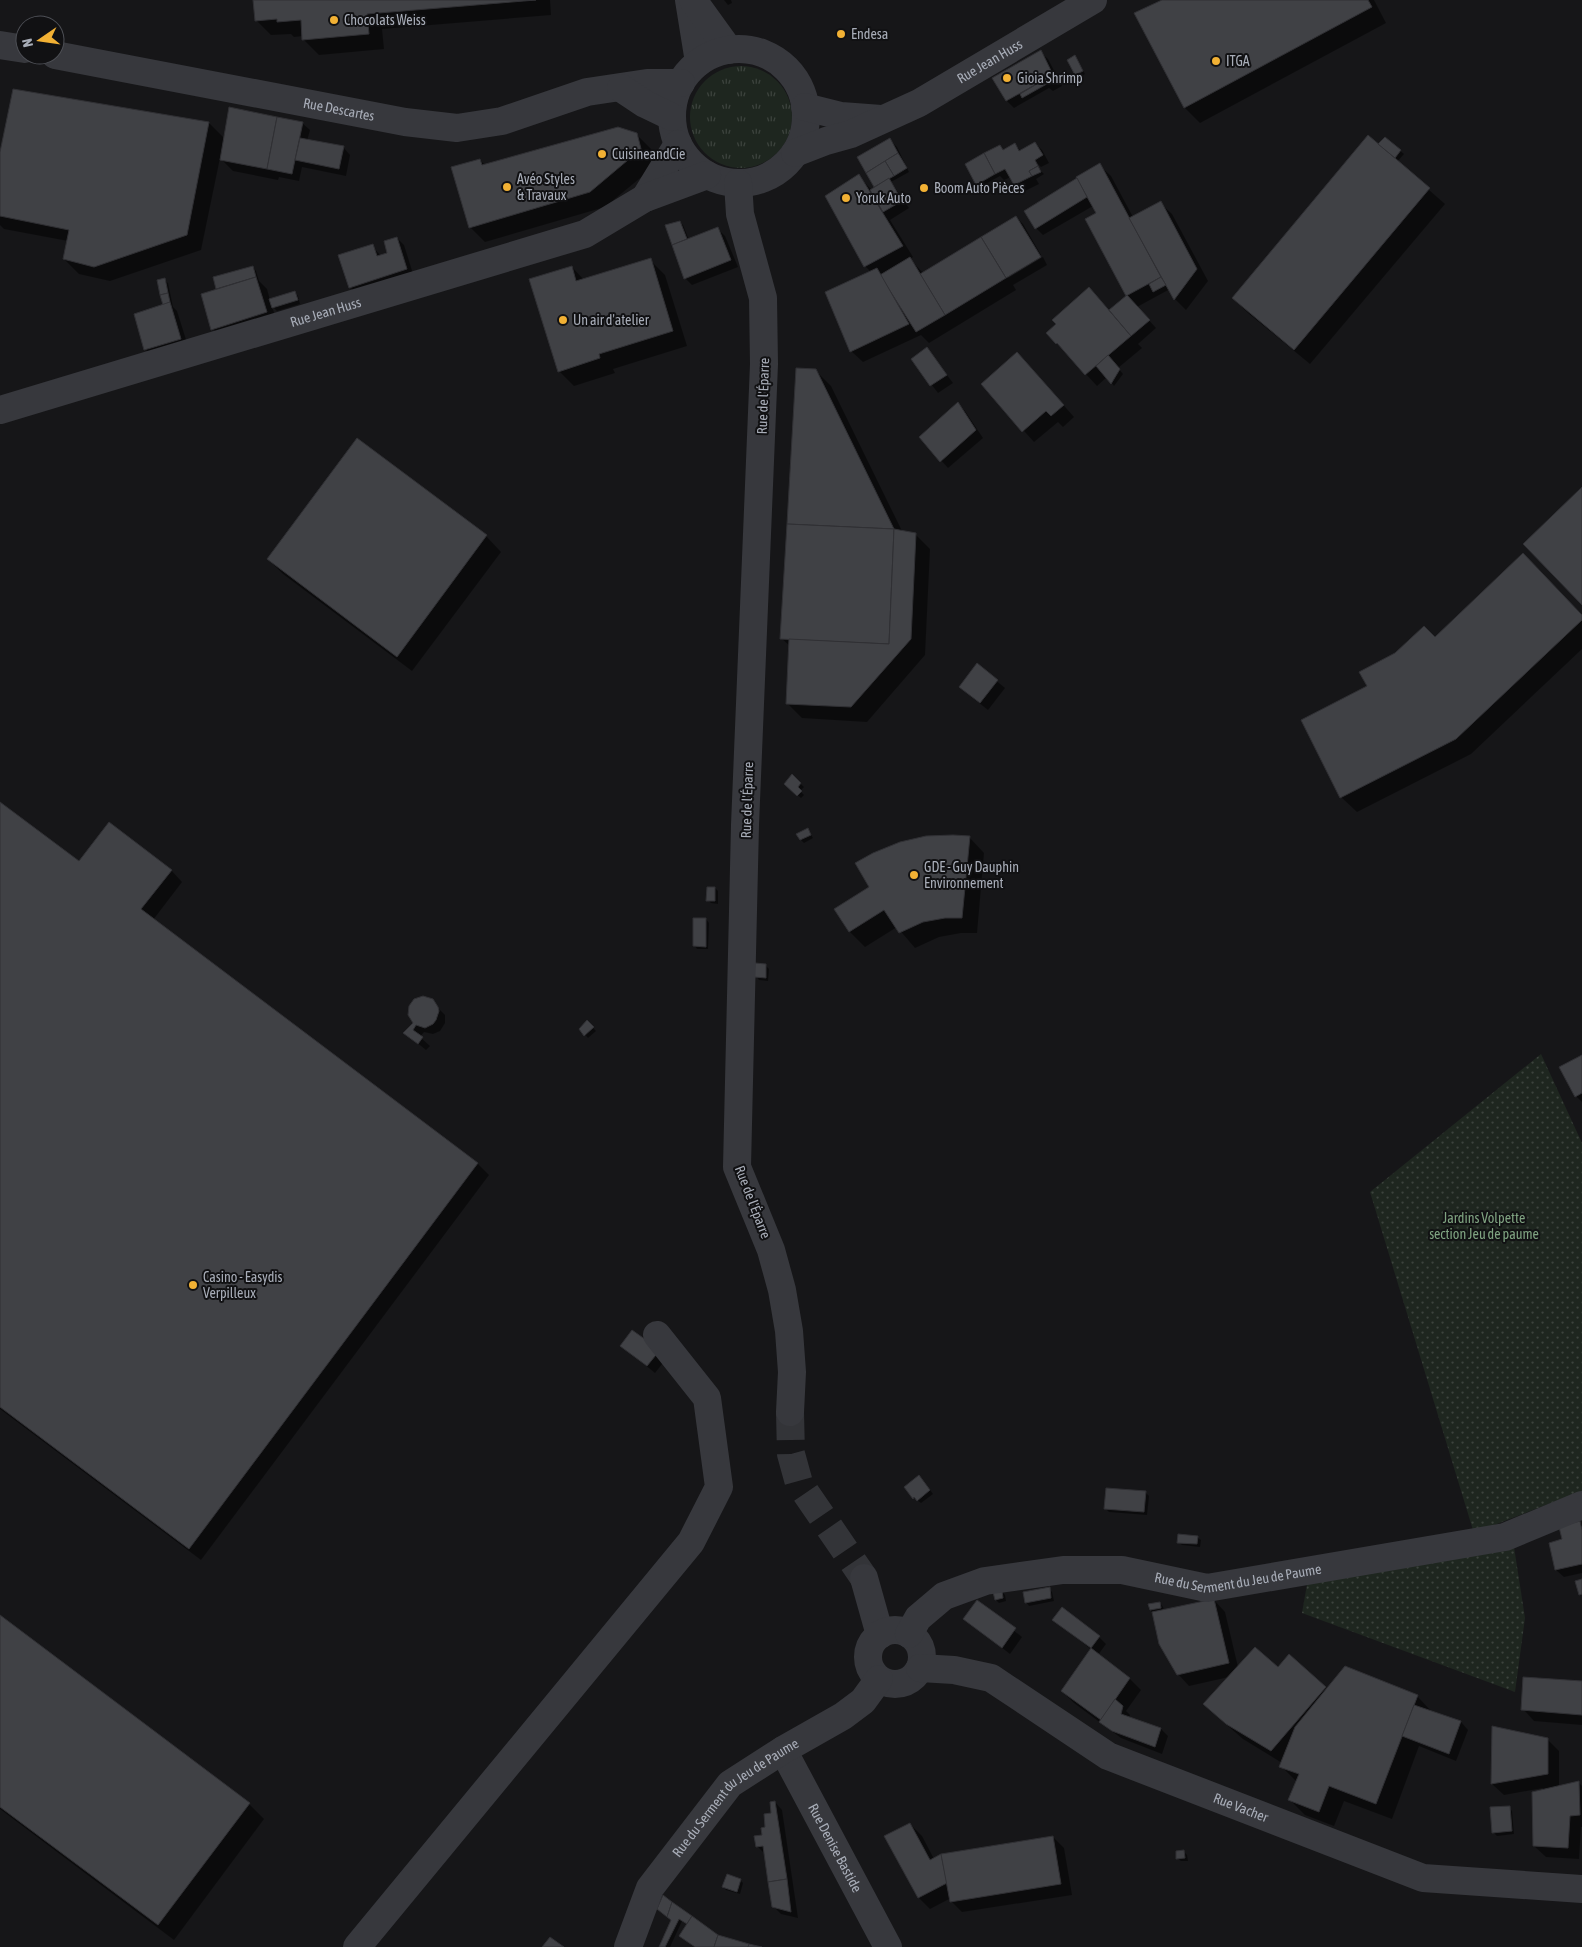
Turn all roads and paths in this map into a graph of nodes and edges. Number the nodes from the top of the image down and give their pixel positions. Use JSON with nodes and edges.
{"nodes":[{"id":1,"x":689,"y":0,"type":"edge"},
{"id":2,"x":693,"y":0,"type":"edge"},
{"id":3,"x":1093,"y":0,"type":"edge"},
{"id":4,"x":0,"y":45,"type":"edge"},
{"id":5,"x":15,"y":47,"type":"edge"},
{"id":6,"x":729,"y":50,"type":"junction"},
{"id":7,"x":65,"y":57,"type":"edge"},
{"id":8,"x":699,"y":62,"type":"junction"},
{"id":9,"x":681,"y":83,"type":"junction"},
{"id":10,"x":621,"y":88,"type":"junction"},
{"id":11,"x":805,"y":107,"type":"junction"},
{"id":12,"x":672,"y":117,"type":"junction"},
{"id":13,"x":885,"y":120,"type":"junction"},
{"id":14,"x":678,"y":144,"type":"junction"},
{"id":15,"x":796,"y":153,"type":"junction"},
{"id":16,"x":707,"y":175,"type":"junction"},
{"id":17,"x":738,"y":183,"type":"junction"},
{"id":18,"x":645,"y":198,"type":"junction"},
{"id":19,"x":0,"y":410,"type":"edge"},
{"id":20,"x":658,"y":1335,"type":"dead end"},
{"id":21,"x":790,"y":1412,"type":"tunnel mouth"},
{"id":22,"x":1582,"y":1505,"type":"edge"},
{"id":23,"x":864,"y":1578,"type":"tunnel mouth"},
{"id":24,"x":908,"y":1634,"type":"junction"},
{"id":25,"x":880,"y":1635,"type":"junction"},
{"id":26,"x":920,"y":1668,"type":"junction"},
{"id":27,"x":879,"y":1679,"type":"junction"},
{"id":28,"x":783,"y":1750,"type":"junction"},
{"id":29,"x":1582,"y":1889,"type":"edge"},
{"id":30,"x":357,"y":1947,"type":"edge"},
{"id":31,"x":628,"y":1947,"type":"edge"},
{"id":32,"x":888,"y":1947,"type":"edge"}],
"edges":[{"from":1,"to":8,"type":"street"},
{"from":2,"to":6,"type":"street"},
{"from":3,"to":13,"type":"street","name":"Rue Jean Huss"},
{"from":4,"to":5,"type":"street"},
{"from":6,"to":8,"type":"street"},
{"from":6,"to":11,"type":"street"},
{"from":7,"to":10,"type":"street","name":"Rue Descartes"},
{"from":8,"to":9,"type":"street"},
{"from":9,"to":10,"type":"street","name":"Rue Descartes"},
{"from":9,"to":12,"type":"street"},
{"from":10,"to":12,"type":"street"},
{"from":11,"to":13,"type":"street"},
{"from":11,"to":15,"type":"street"},
{"from":12,"to":14,"type":"street"},
{"from":13,"to":15,"type":"street","name":"Rue Jean Huss"},
{"from":14,"to":16,"type":"street"},
{"from":14,"to":18,"type":"street","name":"Rue Jean Huss"},
{"from":15,"to":17,"type":"street"},
{"from":16,"to":17,"type":"street"},
{"from":16,"to":18,"type":"street","name":"Rue Jean Huss"},
{"from":17,"to":21,"type":"street","name":"Rue de l'Éparre"},
{"from":18,"to":19,"type":"street","name":"Rue Jean Huss"},
{"from":20,"to":30,"type":"street"},
{"from":22,"to":24,"type":"street","name":"Rue du Serment du Jeu de Paume"},
{"from":23,"to":25,"type":"street"},
{"from":24,"to":25,"type":"street"},
{"from":24,"to":26,"type":"street"},
{"from":25,"to":27,"type":"street"},
{"from":26,"to":27,"type":"street"},
{"from":26,"to":29,"type":"street","name":"Rue Vacher"},
{"from":27,"to":28,"type":"street","name":"Rue du Serment du Jeu de Paume"},
{"from":28,"to":31,"type":"street","name":"Rue du Serment du Jeu de Paume"},
{"from":28,"to":32,"type":"street","name":"Rue Denise Bastide"}]}
